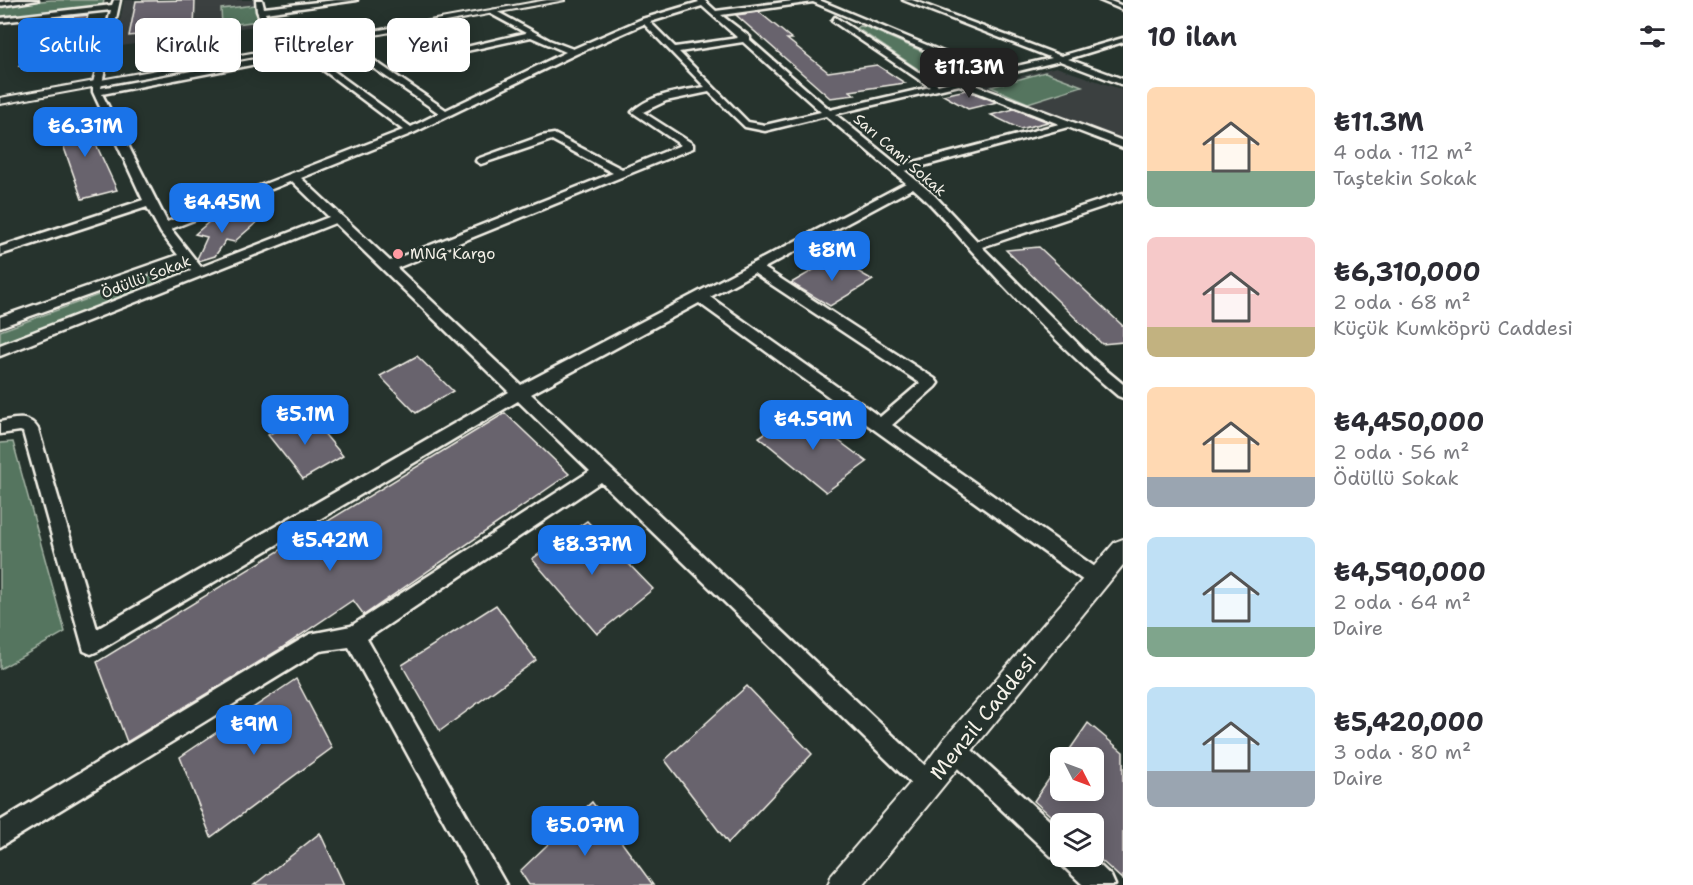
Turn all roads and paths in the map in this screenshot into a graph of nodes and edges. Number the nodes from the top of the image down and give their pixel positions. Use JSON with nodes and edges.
{"nodes":[{"id":1,"x":35,"y":0,"type":"edge"},
{"id":2,"x":260,"y":0,"type":"edge"},
{"id":3,"x":354,"y":0,"type":"edge"},
{"id":4,"x":561,"y":0,"type":"edge"},
{"id":5,"x":812,"y":0,"type":"edge"},
{"id":6,"x":906,"y":0,"type":"edge"},
{"id":7,"x":1102,"y":0,"type":"edge"},
{"id":8,"x":702,"y":2,"type":"edge"},
{"id":9,"x":116,"y":3,"type":"edge"},
{"id":10,"x":0,"y":4,"type":"edge"},
{"id":11,"x":1123,"y":8,"type":"edge"},
{"id":12,"x":261,"y":11,"type":"junction"},
{"id":13,"x":494,"y":12,"type":"junction"},
{"id":14,"x":716,"y":12,"type":"junction"},
{"id":15,"x":264,"y":18,"type":"edge"},
{"id":16,"x":0,"y":20,"type":"edge"},
{"id":17,"x":645,"y":21,"type":"junction"},
{"id":18,"x":865,"y":23,"type":"junction"},
{"id":19,"x":846,"y":26,"type":"junction"},
{"id":20,"x":375,"y":32,"type":"edge"},
{"id":21,"x":533,"y":34,"type":"junction"},
{"id":22,"x":747,"y":39,"type":"junction"},
{"id":23,"x":1123,"y":40,"type":"edge"},
{"id":24,"x":470,"y":49,"type":"edge"},
{"id":25,"x":674,"y":50,"type":"junction"},
{"id":26,"x":573,"y":52,"type":"junction"},
{"id":27,"x":253,"y":55,"type":"edge"},
{"id":28,"x":253,"y":58,"type":"edge"},
{"id":29,"x":1058,"y":59,"type":"junction"},
{"id":30,"x":375,"y":65,"type":"edge"},
{"id":31,"x":332,"y":72,"type":"edge"},
{"id":32,"x":988,"y":75,"type":"junction"},
{"id":33,"x":957,"y":81,"type":"junction"},
{"id":34,"x":1123,"y":82,"type":"edge"},
{"id":35,"x":935,"y":86,"type":"junction"},
{"id":36,"x":97,"y":87,"type":"junction"},
{"id":37,"x":712,"y":89,"type":"junction"},
{"id":38,"x":0,"y":101,"type":"edge"},
{"id":39,"x":828,"y":112,"type":"junction"},
{"id":40,"x":446,"y":114,"type":"junction"},
{"id":41,"x":1069,"y":124,"type":"junction"},
{"id":42,"x":410,"y":131,"type":"junction"},
{"id":43,"x":1123,"y":145,"type":"edge"},
{"id":44,"x":481,"y":161,"type":"dead end"},
{"id":45,"x":897,"y":170,"type":"junction"},
{"id":46,"x":622,"y":173,"type":"junction"},
{"id":47,"x":294,"y":177,"type":"junction"},
{"id":48,"x":914,"y":183,"type":"junction"},
{"id":49,"x":1123,"y":196,"type":"edge"},
{"id":50,"x":150,"y":202,"type":"junction"},
{"id":51,"x":336,"y":218,"type":"junction"},
{"id":52,"x":164,"y":227,"type":"junction"},
{"id":53,"x":974,"y":246,"type":"junction"},
{"id":54,"x":0,"y":251,"type":"edge"},
{"id":55,"x":186,"y":256,"type":"junction"},
{"id":56,"x":387,"y":267,"type":"junction"},
{"id":57,"x":755,"y":268,"type":"junction"},
{"id":58,"x":200,"y":273,"type":"junction"},
{"id":59,"x":700,"y":297,"type":"junction"},
{"id":60,"x":0,"y":322,"type":"edge"},
{"id":61,"x":0,"y":351,"type":"edge"},
{"id":62,"x":1089,"y":364,"type":"junction"},
{"id":63,"x":1123,"y":376,"type":"edge"},
{"id":64,"x":521,"y":392,"type":"junction"},
{"id":65,"x":1123,"y":392,"type":"edge"},
{"id":66,"x":880,"y":426,"type":"junction"},
{"id":67,"x":0,"y":429,"type":"edge"},
{"id":68,"x":601,"y":473,"type":"junction"},
{"id":69,"x":1123,"y":549,"type":"edge"},
{"id":70,"x":1098,"y":580,"type":"junction"},
{"id":71,"x":354,"y":636,"type":"junction"},
{"id":72,"x":954,"y":749,"type":"junction"},
{"id":73,"x":928,"y":784,"type":"junction"},
{"id":74,"x":0,"y":834,"type":"edge"},
{"id":75,"x":1050,"y":838,"type":"edge"},
{"id":76,"x":1083,"y":867,"type":"edge"},
{"id":77,"x":493,"y":885,"type":"edge"},
{"id":78,"x":843,"y":885,"type":"edge"},
{"id":79,"x":1102,"y":885,"type":"edge"}],
"edges":[{"from":1,"to":10,"type":"street"},
{"from":2,"to":12,"type":"street"},
{"from":3,"to":12,"type":"street"},
{"from":4,"to":13,"type":"street"},
{"from":5,"to":14,"type":"street"},
{"from":5,"to":18,"type":"street"},
{"from":5,"to":19,"type":"street"},
{"from":6,"to":29,"type":"street"},
{"from":7,"to":11,"type":"street"},
{"from":8,"to":14,"type":"street","name":"Sarı Cami Sokak"},
{"from":8,"to":17,"type":"street"},
{"from":9,"to":16,"type":"street"},
{"from":9,"to":36,"type":"street"},
{"from":12,"to":15,"type":"street"},
{"from":13,"to":20,"type":"street"},
{"from":13,"to":21,"type":"street"},
{"from":14,"to":22,"type":"street","name":"Sarı Cami Sokak"},
{"from":17,"to":25,"type":"street"},
{"from":17,"to":26,"type":"street"},
{"from":18,"to":19,"type":"street"},
{"from":18,"to":32,"type":"street"},
{"from":19,"to":35,"type":"street"},
{"from":21,"to":24,"type":"street"},
{"from":21,"to":26,"type":"street"},
{"from":22,"to":25,"type":"street"},
{"from":22,"to":39,"type":"street","name":"Sarı Cami Sokak"},
{"from":23,"to":29,"type":"street"},
{"from":25,"to":37,"type":"street"},
{"from":26,"to":40,"type":"street"},
{"from":27,"to":36,"type":"street"},
{"from":28,"to":36,"type":"street"},
{"from":29,"to":32,"type":"street"},
{"from":29,"to":34,"type":"street"},
{"from":30,"to":40,"type":"street"},
{"from":31,"to":42,"type":"street"},
{"from":32,"to":33,"type":"street"},
{"from":33,"to":35,"type":"street"},
{"from":33,"to":41,"type":"street"},
{"from":35,"to":39,"type":"street"},
{"from":36,"to":38,"type":"street"},
{"from":36,"to":50,"type":"street"},
{"from":37,"to":39,"type":"street"},
{"from":37,"to":46,"type":"street"},
{"from":39,"to":45,"type":"street","name":"Sarı Cami Sokak"},
{"from":40,"to":42,"type":"street"},
{"from":41,"to":43,"type":"street"},
{"from":41,"to":45,"type":"street"},
{"from":42,"to":47,"type":"street"},
{"from":44,"to":46,"type":"street"},
{"from":45,"to":48,"type":"street","name":"Sarı Cami Sokak"},
{"from":46,"to":56,"type":"street"},
{"from":47,"to":51,"type":"street"},
{"from":47,"to":52,"type":"street"},
{"from":48,"to":53,"type":"street","name":"Sarı Cami Sokak"},
{"from":48,"to":57,"type":"street"},
{"from":49,"to":53,"type":"street"},
{"from":50,"to":52,"type":"street"},
{"from":50,"to":54,"type":"street"},
{"from":51,"to":56,"type":"street"},
{"from":51,"to":58,"type":"street","name":"Ödüllü Sokak"},
{"from":52,"to":55,"type":"street"},
{"from":53,"to":62,"type":"street","name":"Sarı Cami Sokak"},
{"from":55,"to":58,"type":"street"},
{"from":55,"to":60,"type":"street"},
{"from":56,"to":64,"type":"street"},
{"from":57,"to":59,"type":"street"},
{"from":57,"to":66,"type":"street"},
{"from":58,"to":61,"type":"street","name":"Ödüllü Sokak"},
{"from":59,"to":64,"type":"street"},
{"from":59,"to":66,"type":"street"},
{"from":62,"to":63,"type":"street"},
{"from":62,"to":65,"type":"street","name":"Sarı Cami Sokak"},
{"from":64,"to":67,"type":"street"},
{"from":64,"to":68,"type":"street"},
{"from":66,"to":70,"type":"street"},
{"from":68,"to":71,"type":"street"},
{"from":68,"to":73,"type":"street"},
{"from":69,"to":70,"type":"street","name":"Menzil Caddesi"},
{"from":70,"to":72,"type":"street","name":"Menzil Caddesi"},
{"from":71,"to":74,"type":"street"},
{"from":71,"to":77,"type":"street"},
{"from":72,"to":73,"type":"street","name":"Menzil Caddesi"},
{"from":72,"to":75,"type":"street"},
{"from":73,"to":78,"type":"street","name":"Menzil Caddesi"},
{"from":76,"to":79,"type":"street"}]}
